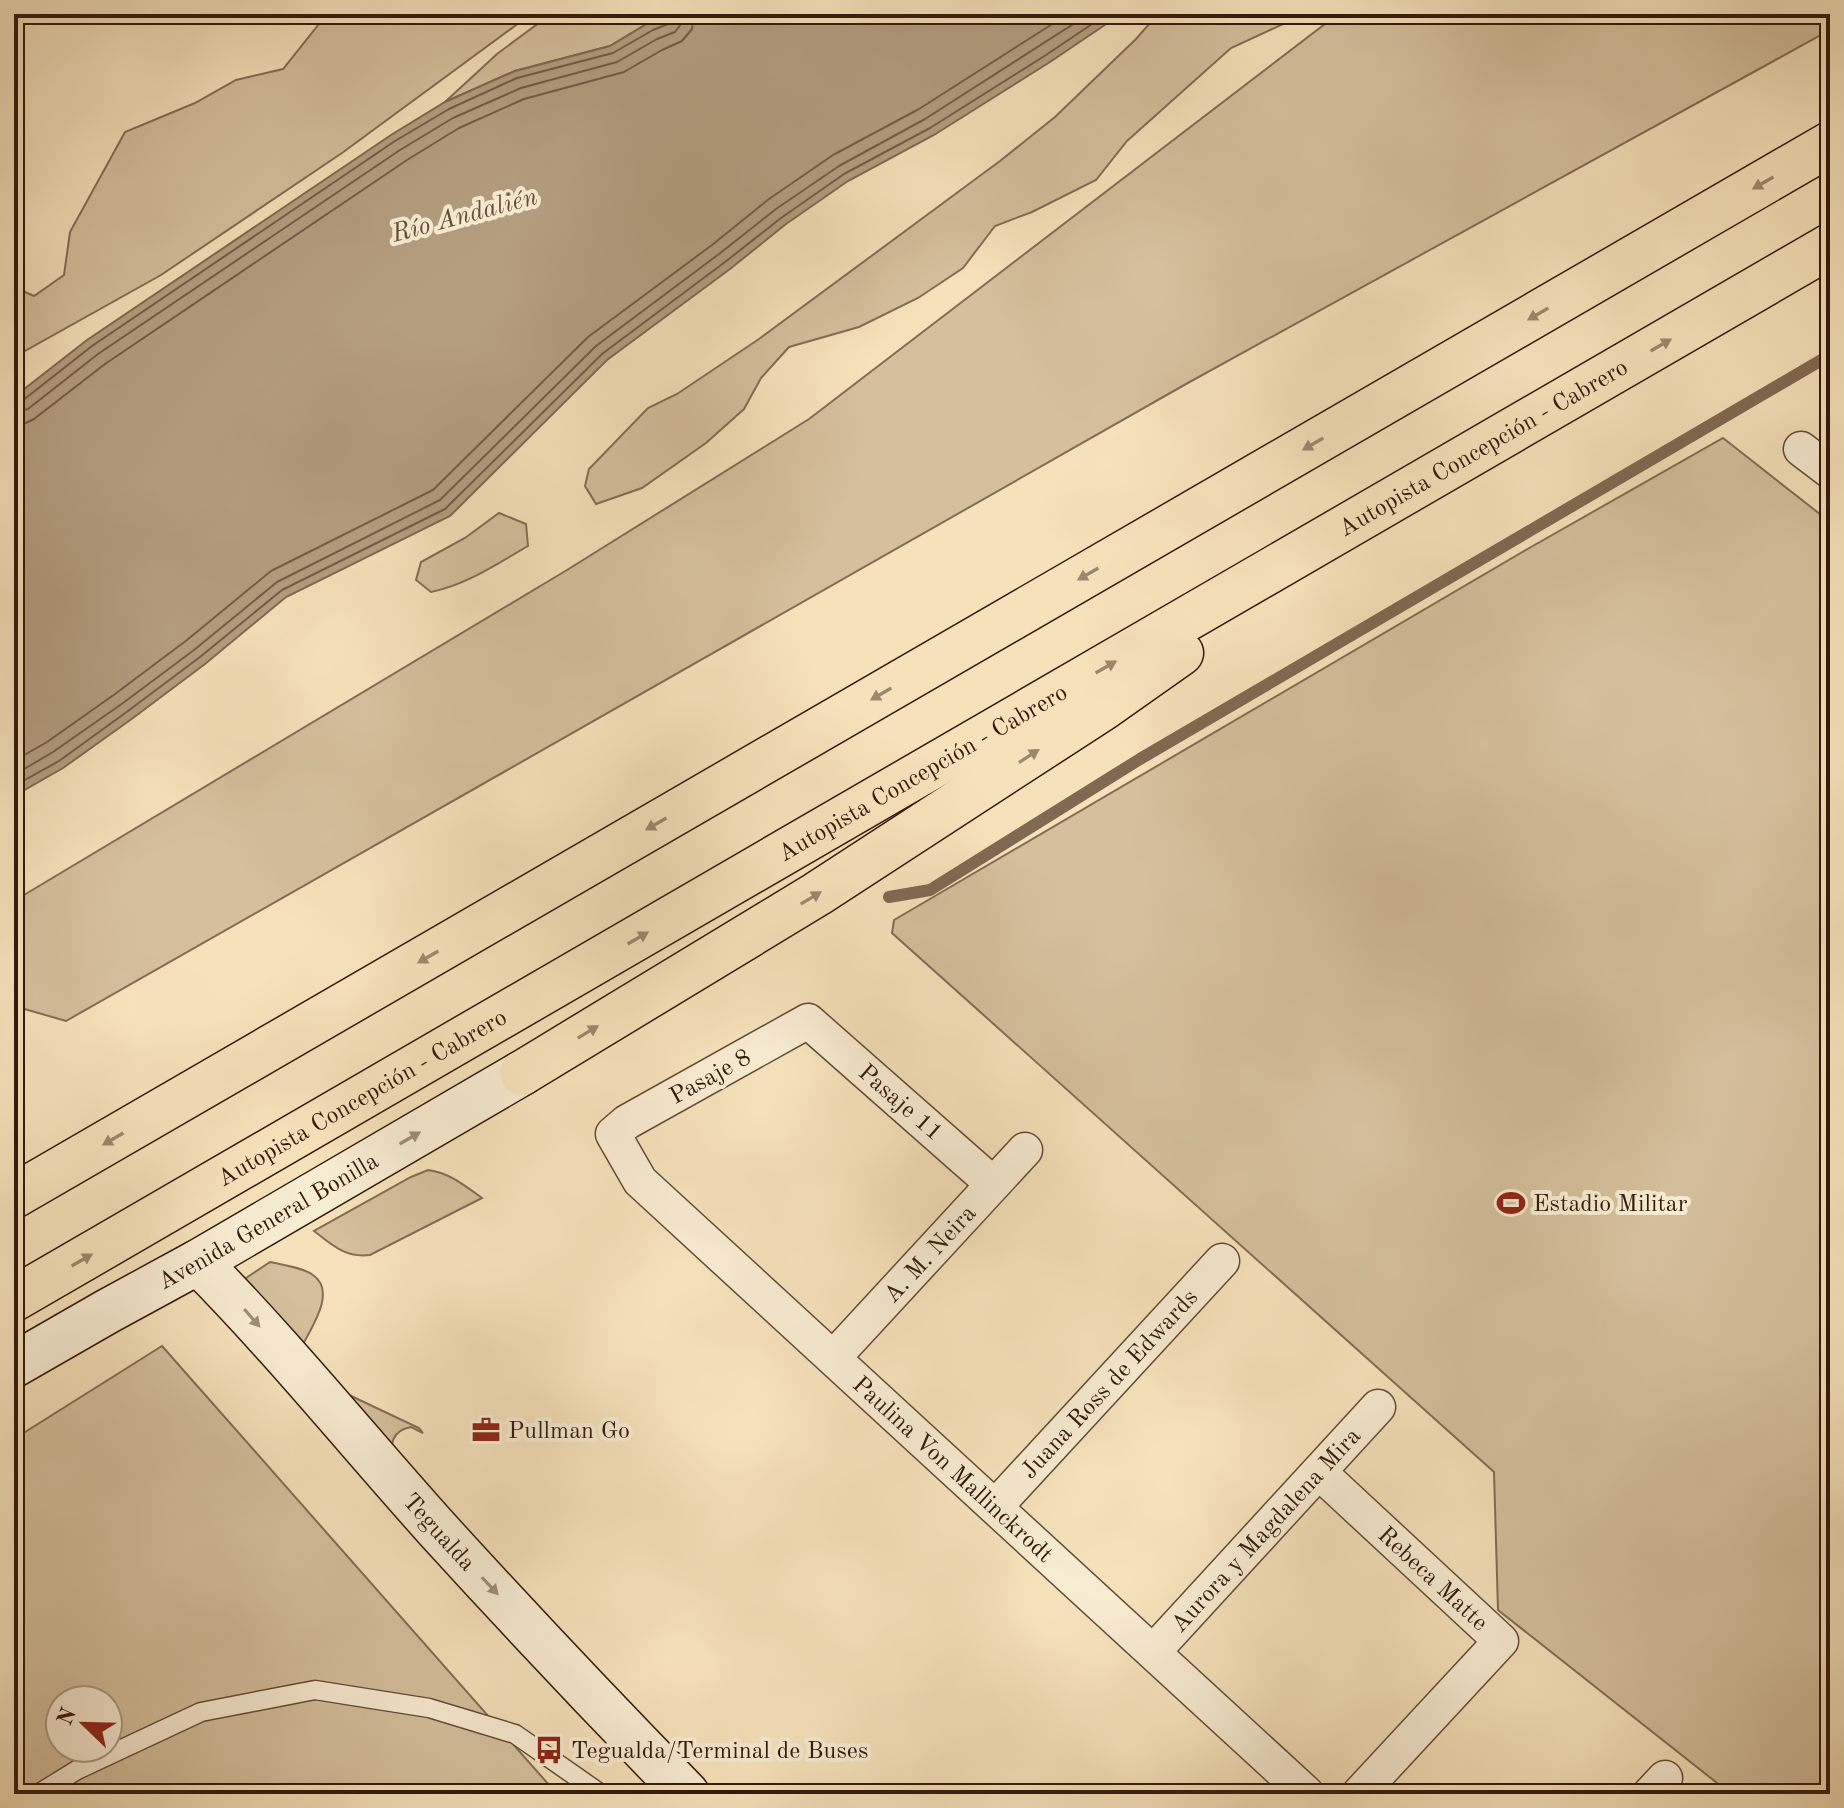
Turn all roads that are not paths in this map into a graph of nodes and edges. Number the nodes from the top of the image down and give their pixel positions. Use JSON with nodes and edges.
{"nodes":[{"id":1,"x":1830,"y":144,"type":"edge"},
{"id":2,"x":1830,"y":246,"type":"edge"},
{"id":3,"x":1801,"y":449,"type":"dead end"},
{"id":4,"x":1830,"y":471,"type":"edge"},
{"id":5,"x":1352,"y":525,"type":"junction"},
{"id":6,"x":808,"y":1021,"type":"joint"},
{"id":7,"x":522,"y":1073,"type":"joint"},
{"id":8,"x":613,"y":1134,"type":"joint"},
{"id":9,"x":1025,"y":1150,"type":"dead end"},
{"id":10,"x":993,"y":1184,"type":"junction"},
{"id":11,"x":14,"y":1196,"type":"edge"},
{"id":12,"x":1222,"y":1261,"type":"dead end"},
{"id":13,"x":198,"y":1262,"type":"junction"},
{"id":14,"x":14,"y":1299,"type":"edge"},
{"id":15,"x":833,"y":1358,"type":"junction"},
{"id":16,"x":14,"y":1365,"type":"edge"},
{"id":17,"x":1378,"y":1407,"type":"dead end"},
{"id":18,"x":1319,"y":1472,"type":"junction"},
{"id":19,"x":995,"y":1507,"type":"junction"},
{"id":20,"x":1153,"y":1652,"type":"junction"},
{"id":21,"x":38,"y":1794,"type":"edge"},
{"id":22,"x":601,"y":1794,"type":"edge"},
{"id":23,"x":687,"y":1794,"type":"edge"},
{"id":24,"x":1307,"y":1794,"type":"edge"},
{"id":25,"x":1359,"y":1794,"type":"edge"}],
"edges":[{"from":1,"to":11,"type":"highway","one_way":true},
{"from":5,"to":2,"type":"highway","name":"Autopista Concepción - Cabrero","one_way":true},
{"from":3,"to":4,"type":"street"},
{"from":7,"to":5,"type":"highway","one_way":true},
{"from":14,"to":5,"type":"highway","name":"Autopista Concepción - Cabrero","one_way":true},
{"from":6,"to":8,"type":"street","name":"Pasaje 8"},
{"from":6,"to":10,"type":"street","name":"Pasaje 11"},
{"from":13,"to":7,"type":"street","name":"Avenida General Bonilla","one_way":true},
{"from":8,"to":15,"type":"street","name":"Paulina Von Mallinckrodt"},
{"from":9,"to":10,"type":"street","name":"A. M. Neira"},
{"from":10,"to":15,"type":"street","name":"A. M. Neira"},
{"from":12,"to":19,"type":"street","name":"Juana Ross de Edwards"},
{"from":13,"to":16,"type":"street","name":"Avenida General Bonilla"},
{"from":13,"to":23,"type":"street","name":"Tegualda","one_way":true},
{"from":15,"to":19,"type":"street","name":"Paulina Von Mallinckrodt"},
{"from":17,"to":18,"type":"street","name":"Aurora y Magdalena Mira"},
{"from":18,"to":20,"type":"street","name":"Aurora y Magdalena Mira"},
{"from":18,"to":25,"type":"street","name":"Rebeca Matte"},
{"from":19,"to":20,"type":"street","name":"Paulina Von Mallinckrodt"},
{"from":20,"to":24,"type":"street","name":"Paulina Von Mallinckrodt"},
{"from":21,"to":22,"type":"lane"}]}
